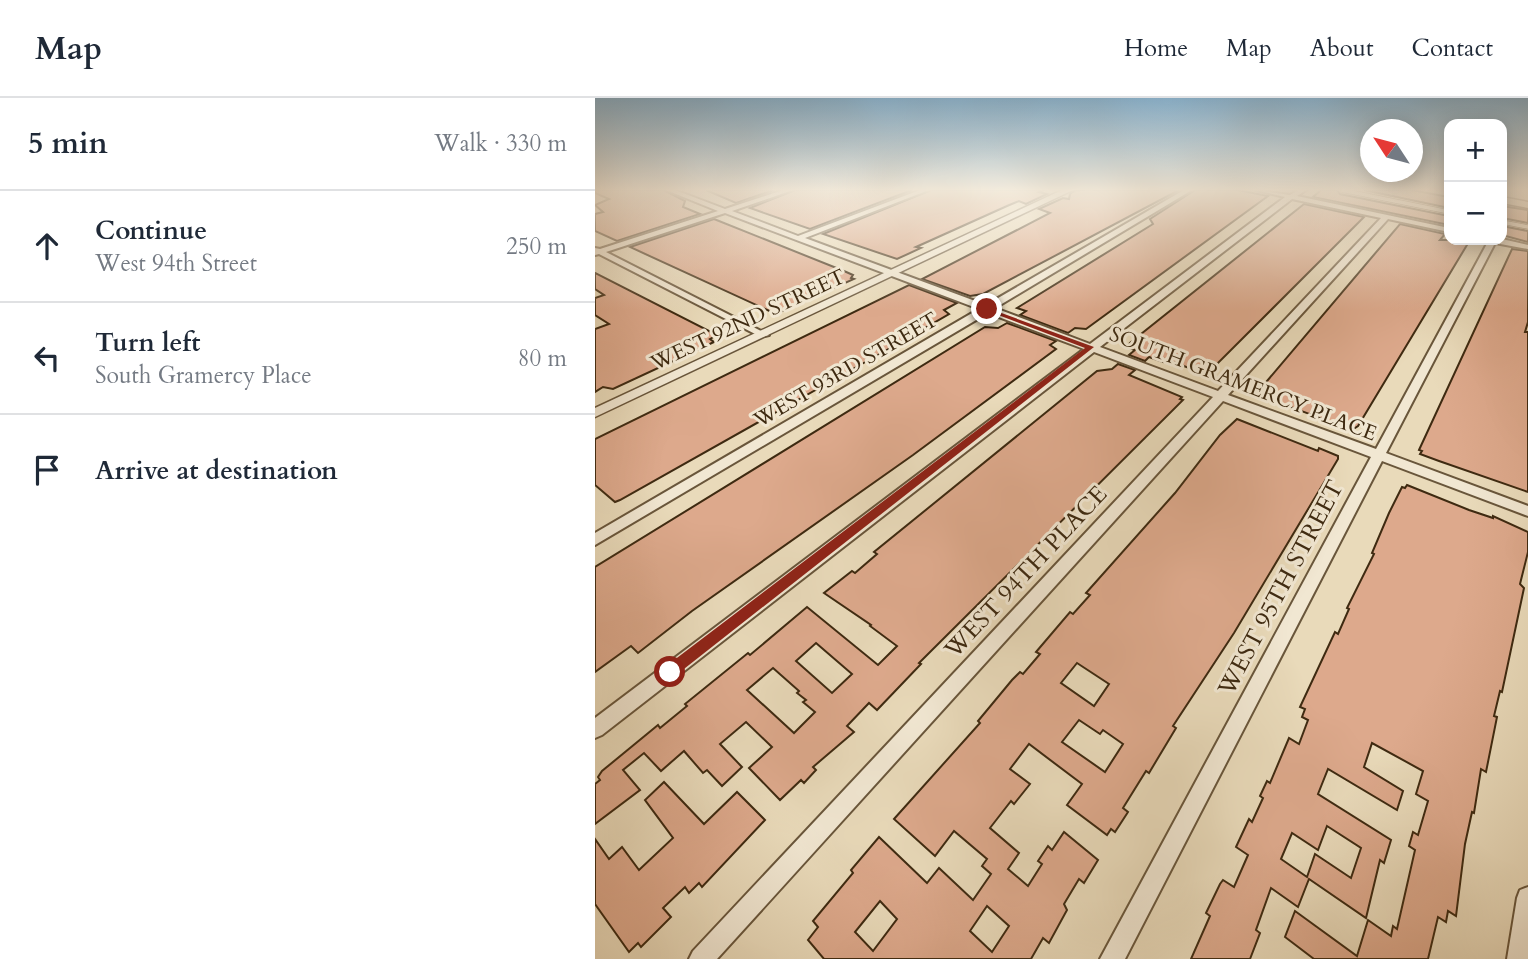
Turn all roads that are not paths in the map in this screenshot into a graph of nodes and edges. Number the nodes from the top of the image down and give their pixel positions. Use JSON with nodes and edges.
{"nodes":[{"id":1,"x":663,"y":230,"type":"edge"},
{"id":2,"x":776,"y":230,"type":"edge"},
{"id":3,"x":822,"y":230,"type":"edge"},
{"id":4,"x":984,"y":230,"type":"edge"},
{"id":5,"x":1121,"y":230,"type":"edge"},
{"id":6,"x":1246,"y":230,"type":"edge"},
{"id":7,"x":1374,"y":230,"type":"edge"},
{"id":8,"x":799,"y":239,"type":"junction"},
{"id":9,"x":1507,"y":243,"type":"edge"},
{"id":10,"x":1491,"y":245,"type":"edge"},
{"id":11,"x":1528,"y":247,"type":"edge"},
{"id":12,"x":596,"y":251,"type":"edge"},
{"id":13,"x":893,"y":273,"type":"junction"},
{"id":14,"x":987,"y":309,"type":"junction"},
{"id":15,"x":764,"y":335,"type":"junction"},
{"id":16,"x":1090,"y":347,"type":"junction"},
{"id":17,"x":1219,"y":395,"type":"junction"},
{"id":18,"x":595,"y":413,"type":"edge"},
{"id":19,"x":1378,"y":455,"type":"junction"},
{"id":20,"x":1528,"y":511,"type":"edge"},
{"id":21,"x":595,"y":540,"type":"edge"},
{"id":22,"x":595,"y":729,"type":"edge"},
{"id":23,"x":1528,"y":898,"type":"edge"},
{"id":24,"x":701,"y":959,"type":"edge"},
{"id":25,"x":1112,"y":959,"type":"edge"},
{"id":26,"x":1519,"y":959,"type":"edge"}],
"edges":[{"from":1,"to":12,"type":"street"},
{"from":2,"to":8,"type":"street","name":"SOUTH GRAMERCY PLACE"},
{"from":3,"to":8,"type":"street"},
{"from":4,"to":13,"type":"street","name":"WEST 92ND STREET"},
{"from":5,"to":14,"type":"street","name":"WEST 93RD STREET"},
{"from":6,"to":16,"type":"street"},
{"from":7,"to":17,"type":"street","name":"WEST 94TH PLACE"},
{"from":8,"to":13,"type":"street","name":"SOUTH GRAMERCY PLACE"},
{"from":9,"to":11,"type":"street"},
{"from":10,"to":19,"type":"street","name":"WEST 95TH STREET"},
{"from":12,"to":15,"type":"street"},
{"from":13,"to":14,"type":"street","name":"SOUTH GRAMERCY PLACE"},
{"from":13,"to":15,"type":"street","name":"WEST 92ND STREET"},
{"from":14,"to":16,"type":"street","name":"SOUTH GRAMERCY PLACE"},
{"from":14,"to":21,"type":"street","name":"WEST 93RD STREET"},
{"from":15,"to":18,"type":"street","name":"WEST 92ND STREET"},
{"from":16,"to":17,"type":"street","name":"SOUTH GRAMERCY PLACE"},
{"from":16,"to":22,"type":"street"},
{"from":17,"to":19,"type":"street","name":"SOUTH GRAMERCY PLACE"},
{"from":17,"to":24,"type":"street","name":"WEST 94TH PLACE"},
{"from":19,"to":20,"type":"street","name":"SOUTH GRAMERCY PLACE"},
{"from":19,"to":25,"type":"street","name":"WEST 95TH STREET"},
{"from":23,"to":26,"type":"street"}]}
